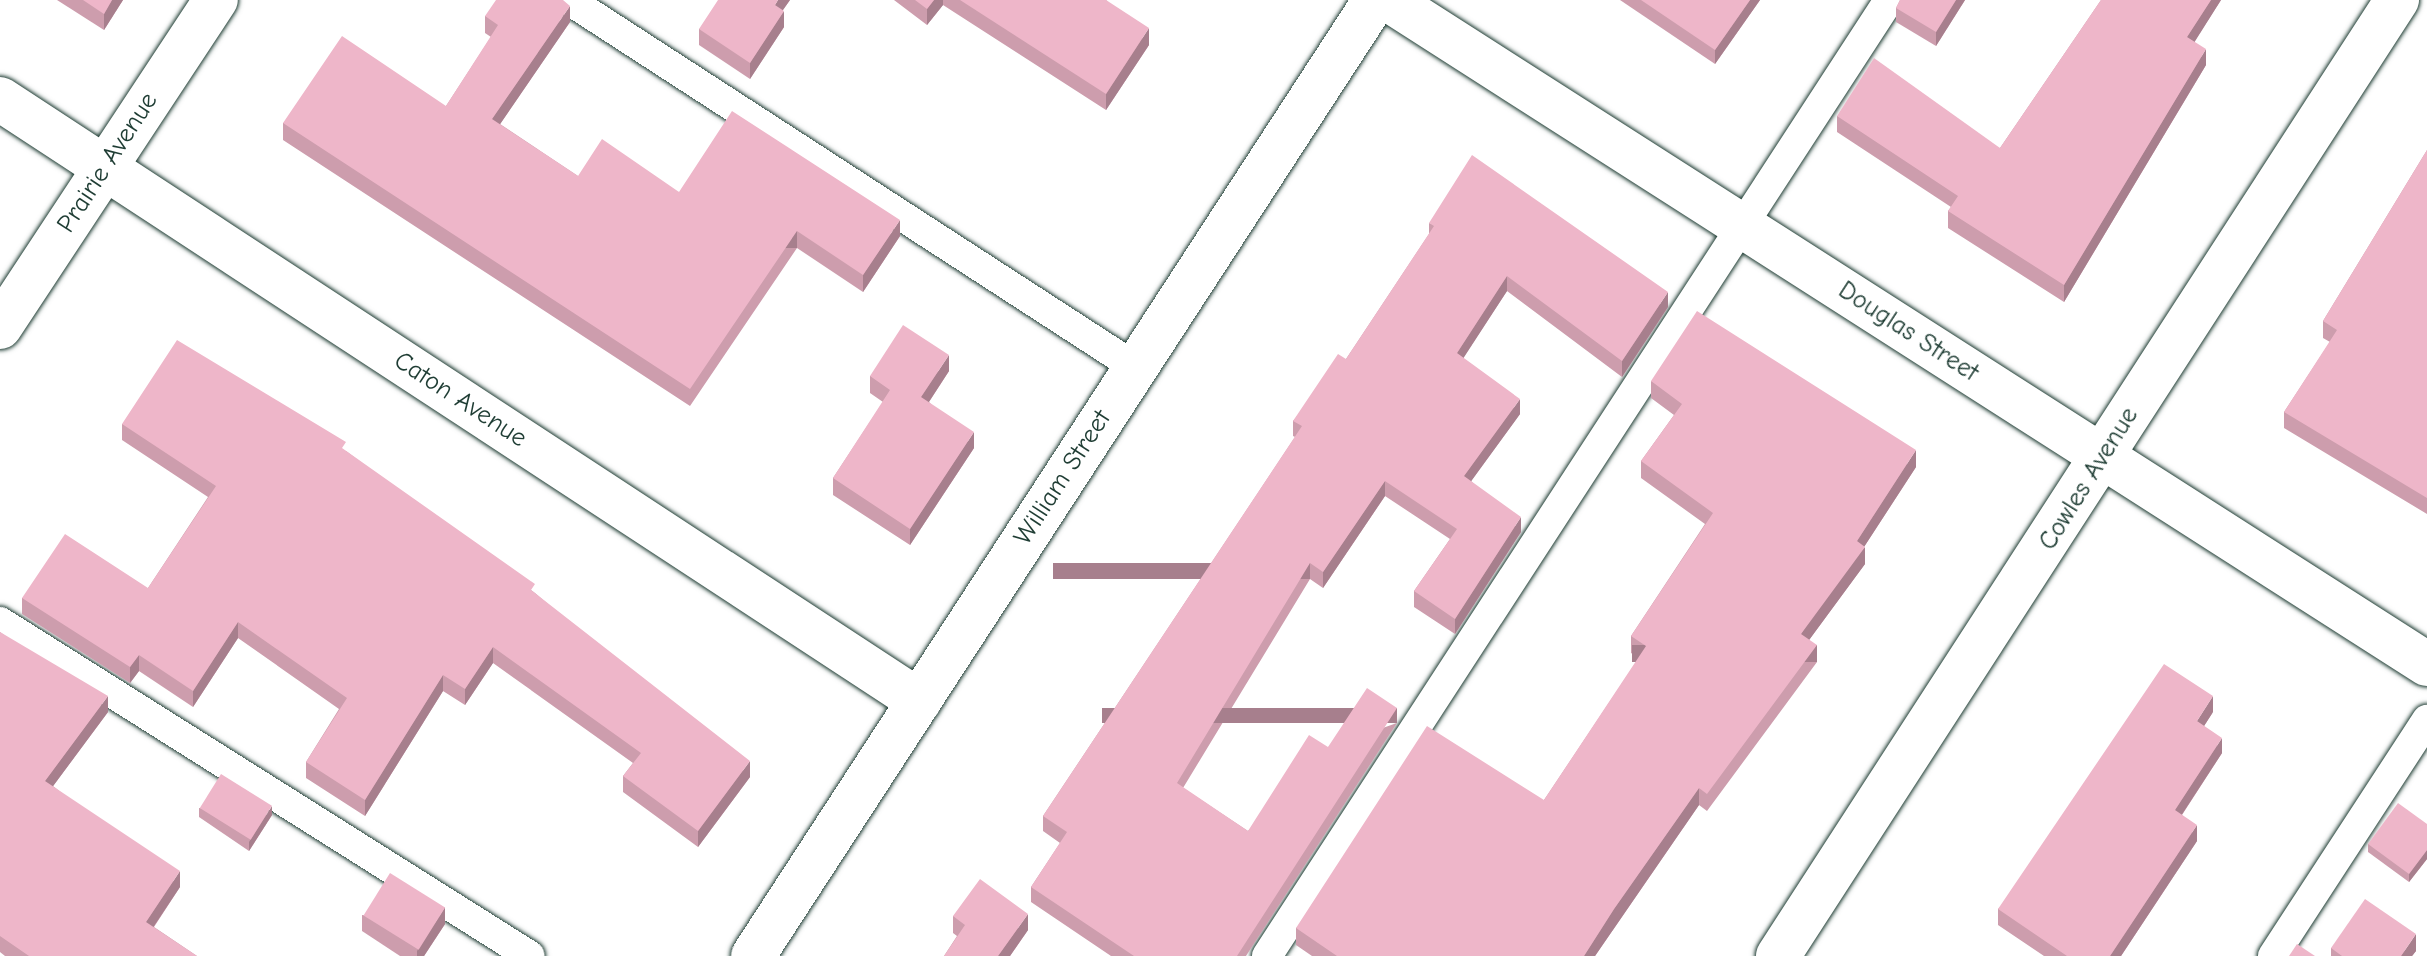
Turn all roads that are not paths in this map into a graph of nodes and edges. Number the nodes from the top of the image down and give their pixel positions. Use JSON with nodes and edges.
{"nodes":[{"id":1,"x":216,"y":0,"type":"edge"},
{"id":2,"x":569,"y":0,"type":"edge"},
{"id":3,"x":1375,"y":0,"type":"edge"},
{"id":4,"x":1389,"y":0,"type":"edge"},
{"id":5,"x":1889,"y":0,"type":"edge"},
{"id":6,"x":2397,"y":0,"type":"edge"},
{"id":7,"x":0,"y":99,"type":"edge"},
{"id":8,"x":105,"y":167,"type":"junction"},
{"id":9,"x":1742,"y":226,"type":"junction"},
{"id":10,"x":0,"y":327,"type":"edge"},
{"id":11,"x":1135,"y":367,"type":"junction"},
{"id":12,"x":2104,"y":458,"type":"junction"},
{"id":13,"x":0,"y":622,"type":"edge"},
{"id":14,"x":2427,"y":664,"type":"edge"},
{"id":15,"x":919,"y":701,"type":"junction"},
{"id":16,"x":2427,"y":720,"type":"edge"},
{"id":17,"x":530,"y":956,"type":"edge"},
{"id":18,"x":753,"y":956,"type":"edge"},
{"id":19,"x":1267,"y":956,"type":"edge"},
{"id":20,"x":1778,"y":956,"type":"edge"},
{"id":21,"x":2273,"y":956,"type":"edge"}],
"edges":[{"from":1,"to":8,"type":"street","name":"Prairie Avenue"},
{"from":2,"to":11,"type":"lane"},
{"from":3,"to":11,"type":"street","name":"William Street"},
{"from":4,"to":9,"type":"street","name":"Douglas Street"},
{"from":5,"to":9,"type":"lane"},
{"from":6,"to":12,"type":"street","name":"Cowles Avenue"},
{"from":7,"to":8,"type":"street","name":"Caton Avenue"},
{"from":8,"to":10,"type":"street","name":"Prairie Avenue"},
{"from":8,"to":15,"type":"street","name":"Caton Avenue"},
{"from":9,"to":12,"type":"street","name":"Douglas Street"},
{"from":9,"to":19,"type":"lane"},
{"from":11,"to":15,"type":"street","name":"William Street"},
{"from":12,"to":14,"type":"street","name":"Douglas Street"},
{"from":12,"to":20,"type":"street","name":"Cowles Avenue"},
{"from":13,"to":17,"type":"lane"},
{"from":15,"to":18,"type":"street","name":"William Street"},
{"from":16,"to":21,"type":"lane"}]}
